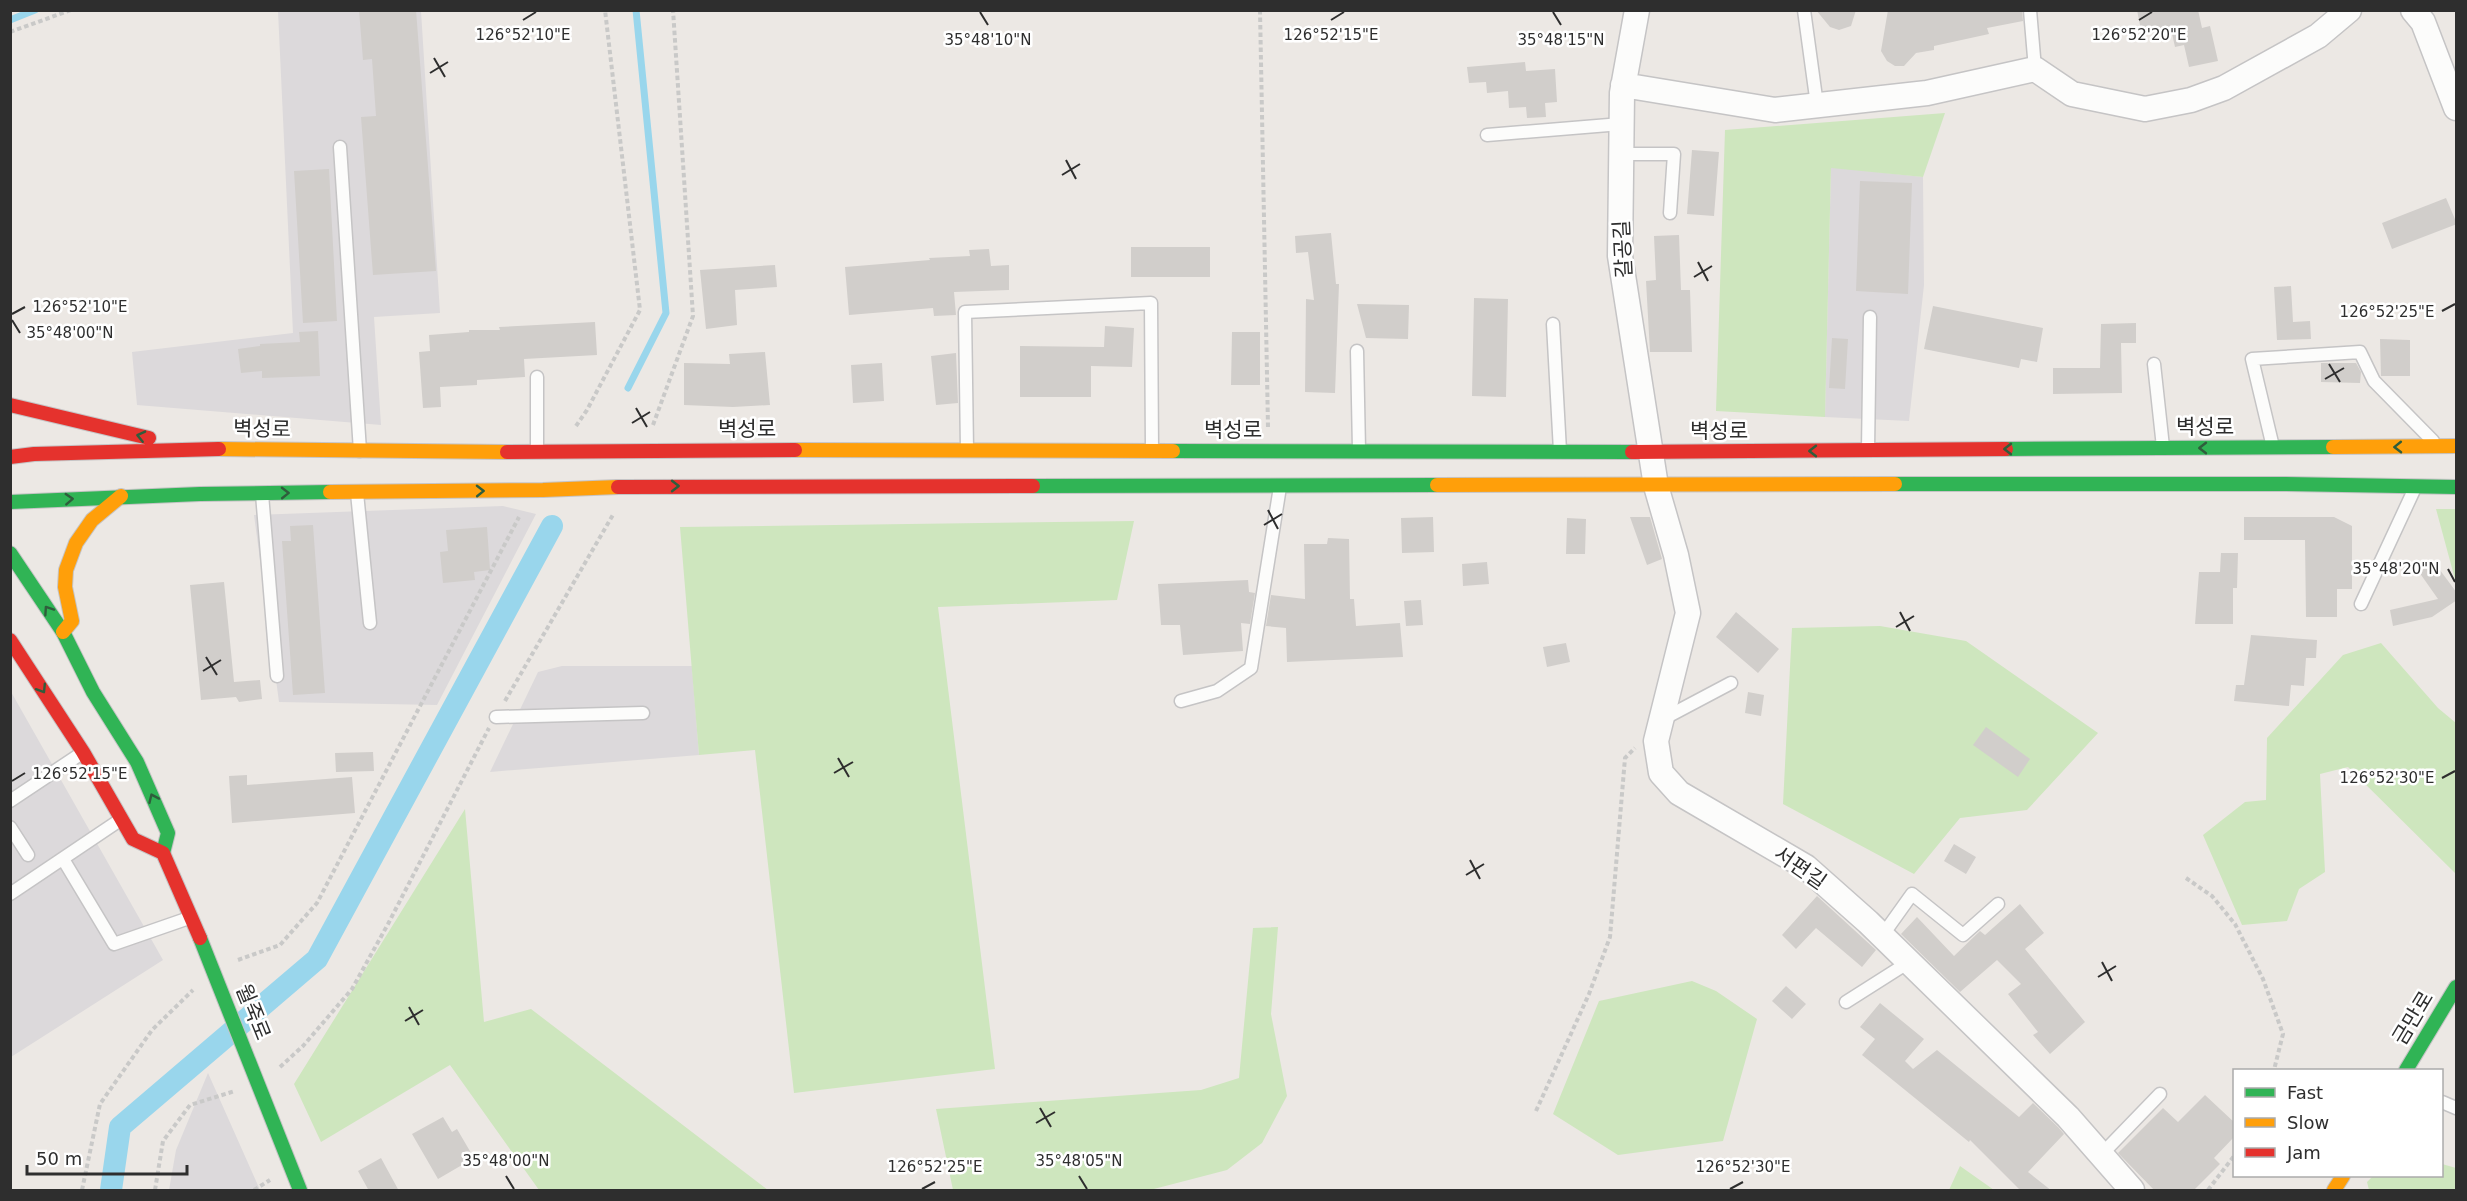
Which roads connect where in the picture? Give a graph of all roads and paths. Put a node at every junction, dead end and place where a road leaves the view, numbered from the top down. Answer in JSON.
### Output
{"nodes":[{"id":1,"x":71,"y":10,"type":"edge"},
{"id":2,"x":605,"y":10,"type":"edge"},
{"id":3,"x":673,"y":10,"type":"edge"},
{"id":4,"x":1260,"y":10,"type":"edge"},
{"id":5,"x":1637,"y":10,"type":"edge"},
{"id":6,"x":1804,"y":10,"type":"edge"},
{"id":7,"x":2030,"y":10,"type":"edge"},
{"id":8,"x":2349,"y":10,"type":"edge"},
{"id":9,"x":2413,"y":10,"type":"edge"},
{"id":10,"x":10,"y":32,"type":"edge"},
{"id":11,"x":2035,"y":69,"type":"junction"},
{"id":12,"x":1623,"y":86,"type":"junction"},
{"id":13,"x":1817,"y":105,"type":"junction"},
{"id":14,"x":2457,"y":108,"type":"edge"},
{"id":15,"x":1621,"y":124,"type":"junction"},
{"id":16,"x":1487,"y":135,"type":"dead end"},
{"id":17,"x":340,"y":147,"type":"dead end"},
{"id":18,"x":1621,"y":154,"type":"junction"},
{"id":19,"x":1670,"y":213,"type":"dead end"},
{"id":20,"x":1870,"y":317,"type":"dead end"},
{"id":21,"x":1553,"y":324,"type":"dead end"},
{"id":22,"x":1357,"y":351,"type":"dead end"},
{"id":23,"x":2154,"y":364,"type":"dead end"},
{"id":24,"x":537,"y":377,"type":"dead end"},
{"id":25,"x":10,"y":405,"type":"edge"},
{"id":26,"x":2438,"y":446,"type":"junction"},
{"id":27,"x":2457,"y":446,"type":"edge"},
{"id":28,"x":2274,"y":447,"type":"junction"},
{"id":29,"x":2163,"y":448,"type":"junction"},
{"id":30,"x":198,"y":449,"type":"junction"},
{"id":31,"x":643,"y":450,"type":"junction"},
{"id":32,"x":1868,"y":450,"type":"junction"},
{"id":33,"x":967,"y":451,"type":"junction"},
{"id":34,"x":1152,"y":451,"type":"junction"},
{"id":35,"x":360,"y":452,"type":"junction"},
{"id":36,"x":537,"y":452,"type":"junction"},
{"id":37,"x":557,"y":452,"type":"junction"},
{"id":38,"x":1269,"y":452,"type":"junction"},
{"id":39,"x":1359,"y":452,"type":"junction"},
{"id":40,"x":1560,"y":452,"type":"junction"},
{"id":41,"x":1651,"y":452,"type":"junction"},
{"id":42,"x":10,"y":457,"type":"edge"},
{"id":43,"x":630,"y":486,"type":"junction"},
{"id":44,"x":1281,"y":486,"type":"junction"},
{"id":45,"x":1656,"y":486,"type":"junction"},
{"id":46,"x":2415,"y":486,"type":"junction"},
{"id":47,"x":2457,"y":487,"type":"edge"},
{"id":48,"x":533,"y":490,"type":"junction"},
{"id":49,"x":356,"y":492,"type":"junction"},
{"id":50,"x":262,"y":493,"type":"junction"},
{"id":51,"x":121,"y":496,"type":"junction"},
{"id":52,"x":10,"y":502,"type":"edge"},
{"id":53,"x":10,"y":553,"type":"edge"},
{"id":54,"x":2361,"y":604,"type":"dead end"},
{"id":55,"x":370,"y":623,"type":"dead end"},
{"id":56,"x":63,"y":632,"type":"junction"},
{"id":57,"x":10,"y":640,"type":"edge"},
{"id":58,"x":278,"y":676,"type":"dead end"},
{"id":59,"x":1731,"y":683,"type":"dead end"},
{"id":60,"x":1181,"y":701,"type":"dead end"},
{"id":61,"x":644,"y":713,"type":"dead end"},
{"id":62,"x":496,"y":717,"type":"junction"},
{"id":63,"x":1659,"y":721,"type":"junction"},
{"id":64,"x":83,"y":752,"type":"junction"},
{"id":65,"x":10,"y":801,"type":"edge"},
{"id":66,"x":121,"y":820,"type":"junction"},
{"id":67,"x":10,"y":827,"type":"edge"},
{"id":68,"x":162,"y":852,"type":"junction"},
{"id":69,"x":28,"y":855,"type":"dead end"},
{"id":70,"x":63,"y":859,"type":"junction"},
{"id":71,"x":2186,"y":878,"type":"dead end"},
{"id":72,"x":10,"y":894,"type":"edge"},
{"id":73,"x":1998,"y":904,"type":"dead end"},
{"id":74,"x":192,"y":916,"type":"junction"},
{"id":75,"x":1882,"y":936,"type":"junction"},
{"id":76,"x":1909,"y":962,"type":"junction"},
{"id":77,"x":214,"y":969,"type":"junction"},
{"id":78,"x":2457,"y":987,"type":"edge"},
{"id":79,"x":1846,"y":1002,"type":"dead end"},
{"id":80,"x":2274,"y":1069,"type":"edge"},
{"id":81,"x":2407,"y":1069,"type":"edge"},
{"id":82,"x":259,"y":1085,"type":"junction"},
{"id":83,"x":2160,"y":1094,"type":"dead end"},
{"id":84,"x":2443,"y":1102,"type":"edge"},
{"id":85,"x":2457,"y":1108,"type":"edge"},
{"id":86,"x":1536,"y":1111,"type":"dead end"},
{"id":87,"x":2101,"y":1155,"type":"junction"},
{"id":88,"x":2233,"y":1159,"type":"edge"},
{"id":89,"x":2342,"y":1177,"type":"edge"},
{"id":90,"x":82,"y":1191,"type":"edge"},
{"id":91,"x":155,"y":1191,"type":"edge"},
{"id":92,"x":300,"y":1191,"type":"edge"},
{"id":93,"x":2132,"y":1191,"type":"edge"},
{"id":94,"x":2208,"y":1191,"type":"edge"},
{"id":95,"x":2334,"y":1191,"type":"edge"}],
"edges":[{"from":1,"to":10,"type":"path"},
{"from":2,"to":37,"type":"path"},
{"from":3,"to":31,"type":"path"},
{"from":4,"to":38,"type":"path"},
{"from":5,"to":12,"type":"street","name":"갈공길"},
{"from":6,"to":13,"type":"lane"},
{"from":7,"to":11,"type":"lane"},
{"from":8,"to":11,"type":"street"},
{"from":9,"to":14,"type":"street"},
{"from":11,"to":13,"type":"street"},
{"from":12,"to":13,"type":"street"},
{"from":12,"to":15,"type":"street","name":"갈공길"},
{"from":15,"to":16,"type":"lane"},
{"from":15,"to":18,"type":"street","name":"갈공길"},
{"from":17,"to":35,"type":"lane"},
{"from":18,"to":19,"type":"lane"},
{"from":18,"to":41,"type":"street","name":"갈공길"},
{"from":20,"to":32,"type":"lane"},
{"from":21,"to":40,"type":"lane"},
{"from":22,"to":39,"type":"lane"},
{"from":23,"to":29,"type":"lane"},
{"from":24,"to":36,"type":"lane"},
{"from":30,"to":25,"type":"main road","one_way":true},
{"from":26,"to":27,"type":"main road","name":"벽성로"},
{"from":26,"to":28,"type":"main road","name":"벽성로","one_way":true},
{"from":26,"to":28,"type":"lane"},
{"from":28,"to":29,"type":"main road","name":"벽성로","one_way":true},
{"from":29,"to":32,"type":"main road","name":"벽성로","one_way":true},
{"from":30,"to":35,"type":"main road","name":"벽성로"},
{"from":30,"to":42,"type":"main road","name":"벽성로"},
{"from":31,"to":33,"type":"main road","name":"벽성로"},
{"from":31,"to":37,"type":"main road","name":"벽성로"},
{"from":32,"to":41,"type":"main road","name":"벽성로","one_way":true},
{"from":33,"to":34,"type":"main road","name":"벽성로"},
{"from":33,"to":34,"type":"lane"},
{"from":34,"to":38,"type":"main road","name":"벽성로"},
{"from":35,"to":36,"type":"main road","name":"벽성로"},
{"from":36,"to":37,"type":"main road","name":"벽성로"},
{"from":38,"to":39,"type":"main road","name":"벽성로"},
{"from":39,"to":40,"type":"main road","name":"벽성로"},
{"from":40,"to":41,"type":"main road","name":"벽성로"},
{"from":41,"to":45,"type":"street","name":"갈공길"},
{"from":43,"to":44,"type":"main road","one_way":true},
{"from":43,"to":48,"type":"main road"},
{"from":43,"to":62,"type":"path"},
{"from":44,"to":45,"type":"main road"},
{"from":44,"to":60,"type":"lane"},
{"from":45,"to":46,"type":"main road"},
{"from":45,"to":63,"type":"street","name":"서편길"},
{"from":46,"to":47,"type":"main road"},
{"from":46,"to":54,"type":"lane"},
{"from":49,"to":48,"type":"main road","one_way":true},
{"from":48,"to":77,"type":"path"},
{"from":50,"to":49,"type":"main road","one_way":true},
{"from":49,"to":55,"type":"lane"},
{"from":50,"to":51,"type":"main road"},
{"from":50,"to":58,"type":"lane"},
{"from":52,"to":51,"type":"main road","one_way":true},
{"from":51,"to":56,"type":"main road"},
{"from":56,"to":53,"type":"main road","name":"월죽로","one_way":true},
{"from":68,"to":56,"type":"main road","name":"월죽로","one_way":true},
{"from":57,"to":64,"type":"main road","one_way":true},
{"from":59,"to":63,"type":"lane"},
{"from":61,"to":62,"type":"lane"},
{"from":62,"to":82,"type":"path"},
{"from":63,"to":75,"type":"street","name":"서편길"},
{"from":63,"to":86,"type":"path"},
{"from":64,"to":65,"type":"lane"},
{"from":64,"to":66,"type":"main road"},
{"from":66,"to":68,"type":"main road"},
{"from":66,"to":70,"type":"lane"},
{"from":67,"to":69,"type":"lane"},
{"from":68,"to":74,"type":"main road","name":"월죽로"},
{"from":70,"to":72,"type":"lane"},
{"from":70,"to":74,"type":"lane"},
{"from":71,"to":80,"type":"path"},
{"from":73,"to":75,"type":"lane"},
{"from":74,"to":77,"type":"main road","name":"월죽로"},
{"from":75,"to":76,"type":"street","name":"서편길"},
{"from":76,"to":79,"type":"lane"},
{"from":76,"to":87,"type":"street","name":"서편길"},
{"from":77,"to":82,"type":"main road","name":"월죽로"},
{"from":77,"to":90,"type":"path"},
{"from":78,"to":81,"type":"main road","name":"금만로"},
{"from":82,"to":91,"type":"path"},
{"from":82,"to":92,"type":"main road","name":"월죽로"},
{"from":83,"to":87,"type":"lane"},
{"from":84,"to":85,"type":"lane"},
{"from":87,"to":93,"type":"street","name":"서편길"},
{"from":88,"to":94,"type":"path"},
{"from":89,"to":95,"type":"main road"}]}
